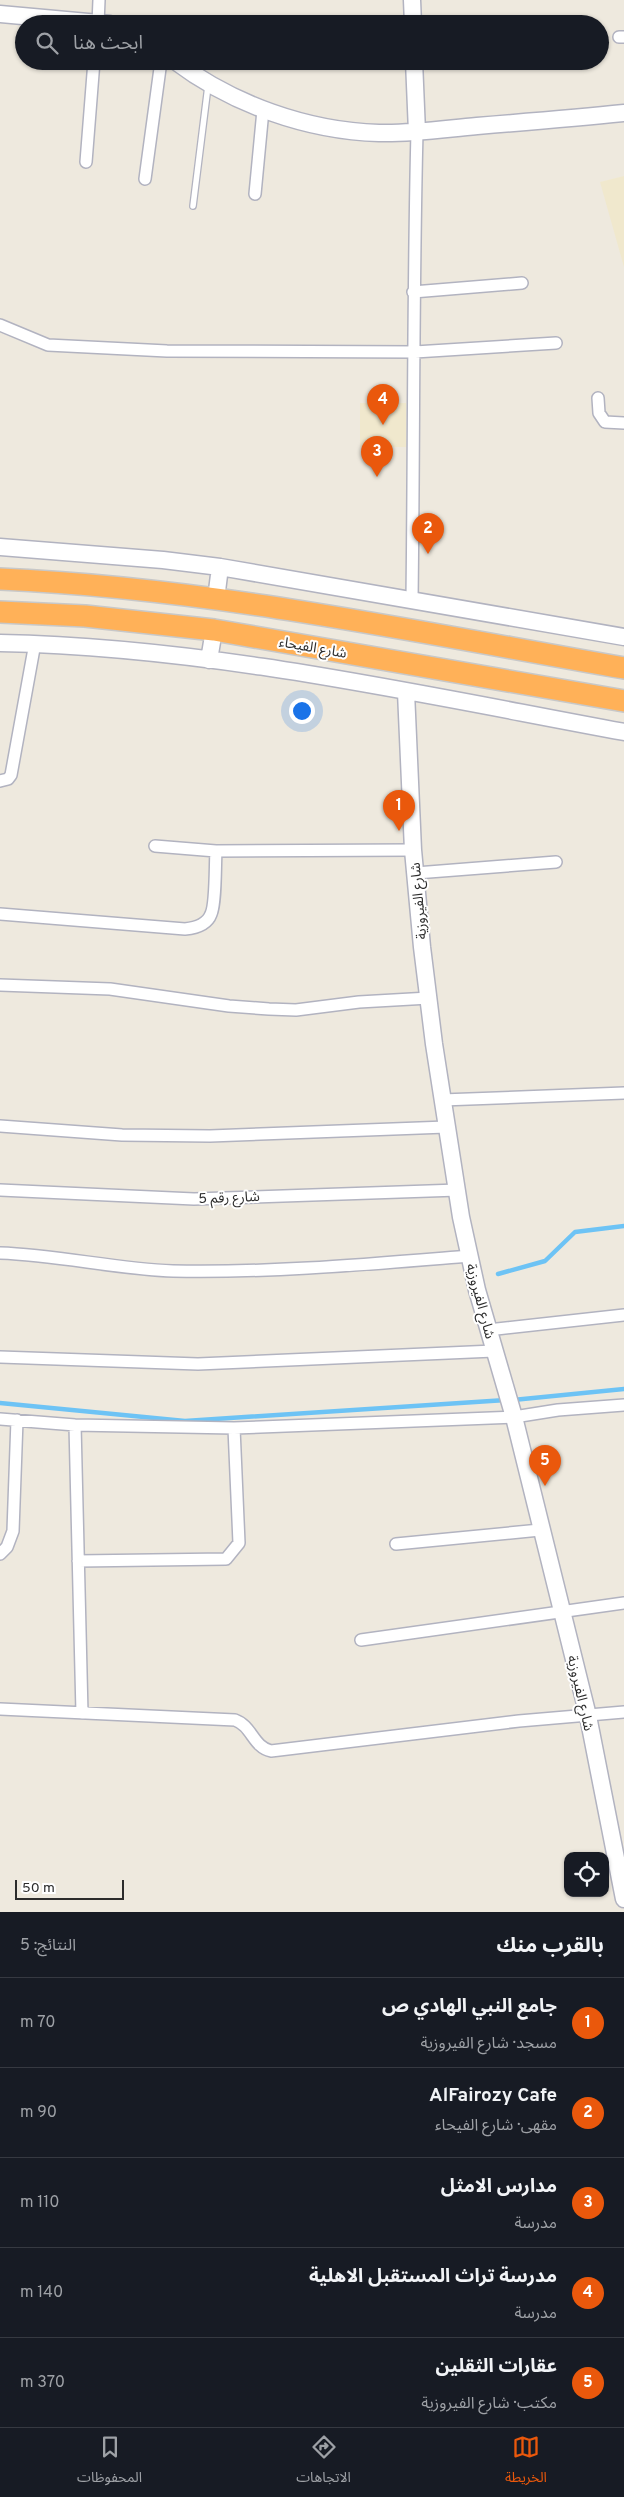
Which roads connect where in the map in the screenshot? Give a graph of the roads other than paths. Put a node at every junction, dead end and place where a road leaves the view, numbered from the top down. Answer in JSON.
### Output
{"nodes":[{"id":1,"x":99,"y":0,"type":"edge"},
{"id":2,"x":412,"y":0,"type":"edge"},
{"id":3,"x":0,"y":14,"type":"edge"},
{"id":4,"x":15,"y":15,"type":"edge"},
{"id":5,"x":101,"y":15,"type":"edge"},
{"id":6,"x":413,"y":15,"type":"edge"},
{"id":7,"x":93,"y":70,"type":"edge"},
{"id":8,"x":161,"y":70,"type":"edge"},
{"id":9,"x":188,"y":70,"type":"edge"},
{"id":10,"x":414,"y":70,"type":"edge"},
{"id":11,"x":209,"y":84,"type":"junction"},
{"id":12,"x":263,"y":110,"type":"junction"},
{"id":13,"x":624,"y":113,"type":"edge"},
{"id":14,"x":416,"y":132,"type":"junction"},
{"id":15,"x":86,"y":162,"type":"dead end"},
{"id":16,"x":145,"y":179,"type":"dead end"},
{"id":17,"x":255,"y":194,"type":"dead end"},
{"id":18,"x":193,"y":206,"type":"dead end"},
{"id":19,"x":522,"y":283,"type":"dead end"},
{"id":20,"x":413,"y":292,"type":"junction"},
{"id":21,"x":0,"y":325,"type":"edge"},
{"id":22,"x":556,"y":343,"type":"dead end"},
{"id":23,"x":415,"y":352,"type":"junction"},
{"id":24,"x":598,"y":398,"type":"dead end"},
{"id":25,"x":624,"y":423,"type":"edge"},
{"id":26,"x":0,"y":547,"type":"edge"},
{"id":27,"x":220,"y":567,"type":"junction"},
{"id":28,"x":0,"y":578,"type":"edge"},
{"id":29,"x":216,"y":599,"type":"junction"},
{"id":30,"x":412,"y":599,"type":"junction"},
{"id":31,"x":0,"y":612,"type":"edge"},
{"id":32,"x":214,"y":630,"type":"junction"},
{"id":33,"x":435,"y":635,"type":"junction"},
{"id":34,"x":624,"y":637,"type":"edge"},
{"id":35,"x":0,"y":642,"type":"edge"},
{"id":36,"x":35,"y":643,"type":"junction"},
{"id":37,"x":209,"y":660,"type":"junction"},
{"id":38,"x":430,"y":667,"type":"junction"},
{"id":39,"x":624,"y":668,"type":"edge"},
{"id":40,"x":406,"y":692,"type":"junction"},
{"id":41,"x":624,"y":701,"type":"edge"},
{"id":42,"x":624,"y":732,"type":"edge"},
{"id":43,"x":0,"y":781,"type":"edge"},
{"id":44,"x":155,"y":846,"type":"dead end"},
{"id":45,"x":413,"y":850,"type":"junction"},
{"id":46,"x":216,"y":851,"type":"junction"},
{"id":47,"x":556,"y":862,"type":"dead end"},
{"id":48,"x":416,"y":874,"type":"junction"},
{"id":49,"x":0,"y":914,"type":"edge"},
{"id":50,"x":0,"y":984,"type":"edge"},
{"id":51,"x":429,"y":998,"type":"junction"},
{"id":52,"x":624,"y":1093,"type":"edge"},
{"id":53,"x":442,"y":1100,"type":"junction"},
{"id":54,"x":0,"y":1126,"type":"edge"},
{"id":55,"x":446,"y":1127,"type":"junction"},
{"id":56,"x":0,"y":1190,"type":"edge"},
{"id":57,"x":458,"y":1190,"type":"junction"},
{"id":58,"x":0,"y":1253,"type":"edge"},
{"id":59,"x":469,"y":1256,"type":"junction"},
{"id":60,"x":624,"y":1315,"type":"edge"},
{"id":61,"x":488,"y":1330,"type":"junction"},
{"id":62,"x":494,"y":1351,"type":"junction"},
{"id":63,"x":0,"y":1357,"type":"edge"},
{"id":64,"x":624,"y":1405,"type":"edge"},
{"id":65,"x":510,"y":1406,"type":"junction"},
{"id":66,"x":0,"y":1419,"type":"edge"},
{"id":67,"x":17,"y":1420,"type":"junction"},
{"id":68,"x":75,"y":1425,"type":"junction"},
{"id":69,"x":234,"y":1428,"type":"junction"},
{"id":70,"x":540,"y":1530,"type":"junction"},
{"id":71,"x":396,"y":1544,"type":"dead end"},
{"id":72,"x":0,"y":1554,"type":"edge"},
{"id":73,"x":78,"y":1561,"type":"junction"},
{"id":74,"x":624,"y":1602,"type":"edge"},
{"id":75,"x":562,"y":1612,"type":"junction"},
{"id":76,"x":361,"y":1640,"type":"dead end"},
{"id":77,"x":0,"y":1709,"type":"edge"},
{"id":78,"x":624,"y":1712,"type":"edge"},
{"id":79,"x":82,"y":1713,"type":"junction"},
{"id":80,"x":588,"y":1716,"type":"junction"},
{"id":81,"x":622,"y":1878,"type":"edge"},
{"id":82,"x":624,"y":1898,"type":"edge"}],
"edges":[{"from":1,"to":5,"type":"street"},
{"from":2,"to":6,"type":"street"},
{"from":3,"to":4,"type":"street"},
{"from":7,"to":15,"type":"street"},
{"from":8,"to":16,"type":"street"},
{"from":9,"to":11,"type":"street"},
{"from":10,"to":14,"type":"street"},
{"from":11,"to":12,"type":"street"},
{"from":11,"to":18,"type":"lane"},
{"from":12,"to":14,"type":"street"},
{"from":12,"to":17,"type":"street"},
{"from":13,"to":14,"type":"street"},
{"from":14,"to":20,"type":"street"},
{"from":19,"to":20,"type":"street"},
{"from":20,"to":23,"type":"street"},
{"from":21,"to":23,"type":"street"},
{"from":22,"to":23,"type":"street"},
{"from":23,"to":30,"type":"street"},
{"from":24,"to":25,"type":"street"},
{"from":26,"to":27,"type":"street"},
{"from":27,"to":29,"type":"street"},
{"from":27,"to":30,"type":"street"},
{"from":28,"to":29,"type":"highway"},
{"from":29,"to":33,"type":"highway"},
{"from":30,"to":34,"type":"street"},
{"from":31,"to":32,"type":"highway","name":"شارع الفيحاء"},
{"from":32,"to":37,"type":"street"},
{"from":32,"to":38,"type":"highway","name":"شارع الفيحاء"},
{"from":33,"to":38,"type":"highway"},
{"from":33,"to":39,"type":"highway"},
{"from":35,"to":36,"type":"street"},
{"from":36,"to":37,"type":"street"},
{"from":36,"to":43,"type":"street"},
{"from":37,"to":40,"type":"street"},
{"from":38,"to":41,"type":"highway","name":"شارع الفيحاء"},
{"from":40,"to":42,"type":"street"},
{"from":40,"to":45,"type":"street","name":"شارع الفيروزية"},
{"from":44,"to":46,"type":"street"},
{"from":45,"to":46,"type":"street"},
{"from":45,"to":48,"type":"street","name":"شارع الفيروزية"},
{"from":46,"to":49,"type":"street"},
{"from":47,"to":48,"type":"street"},
{"from":48,"to":51,"type":"street","name":"شارع الفيروزية"},
{"from":50,"to":51,"type":"street"},
{"from":51,"to":53,"type":"street","name":"شارع الفيروزية"},
{"from":52,"to":53,"type":"street"},
{"from":53,"to":55,"type":"street","name":"شارع الفيروزية"},
{"from":54,"to":55,"type":"street"},
{"from":55,"to":57,"type":"street","name":"شارع الفيروزية"},
{"from":56,"to":57,"type":"street","name":"شارع رقم 5"},
{"from":57,"to":59,"type":"street","name":"شارع الفيروزية"},
{"from":58,"to":59,"type":"street"},
{"from":59,"to":61,"type":"street","name":"شارع الفيروزية"},
{"from":60,"to":61,"type":"street"},
{"from":61,"to":62,"type":"street","name":"شارع الفيروزية"},
{"from":62,"to":63,"type":"street"},
{"from":62,"to":65,"type":"street","name":"شارع الفيروزية"},
{"from":64,"to":65,"type":"street"},
{"from":65,"to":69,"type":"street"},
{"from":65,"to":70,"type":"street","name":"شارع الفيروزية"},
{"from":66,"to":67,"type":"street"},
{"from":67,"to":68,"type":"street"},
{"from":67,"to":72,"type":"street"},
{"from":68,"to":69,"type":"street"},
{"from":68,"to":73,"type":"street"},
{"from":69,"to":73,"type":"street"},
{"from":70,"to":71,"type":"street"},
{"from":70,"to":75,"type":"street","name":"شارع الفيروزية"},
{"from":73,"to":79,"type":"street"},
{"from":74,"to":75,"type":"street"},
{"from":75,"to":76,"type":"street"},
{"from":75,"to":80,"type":"street","name":"شارع الفيروزية"},
{"from":77,"to":79,"type":"street"},
{"from":78,"to":80,"type":"street"},
{"from":79,"to":80,"type":"street"},
{"from":80,"to":81,"type":"street","name":"شارع الفيروزية"},
{"from":81,"to":82,"type":"street","name":"شارع الفيروزية"}]}
